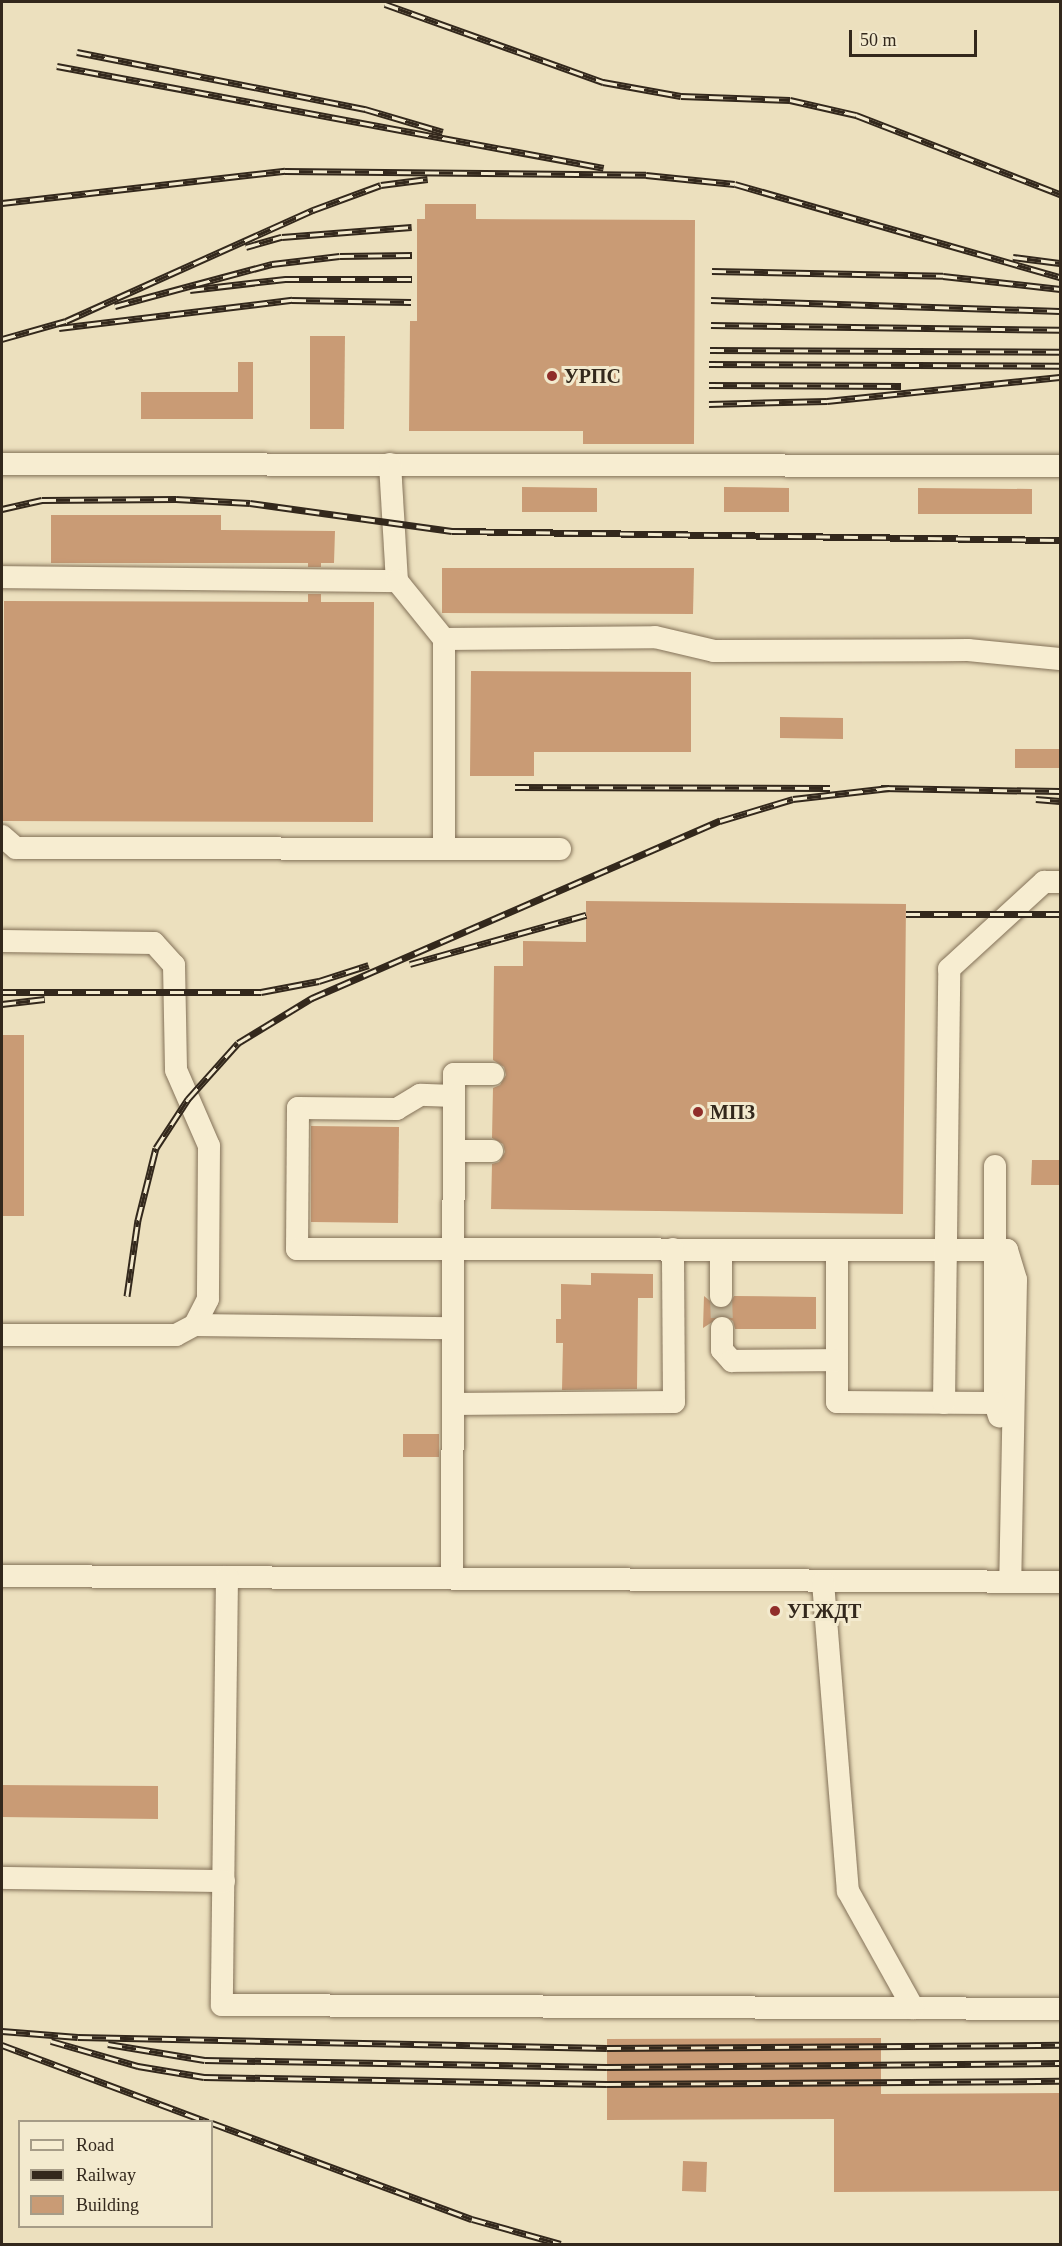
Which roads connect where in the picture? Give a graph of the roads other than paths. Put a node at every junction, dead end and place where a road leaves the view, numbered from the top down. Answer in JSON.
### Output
{"nodes":[{"id":1,"x":2,"y":464,"type":"edge"},
{"id":2,"x":390,"y":464,"type":"junction"},
{"id":3,"x":1060,"y":466,"type":"edge"},
{"id":4,"x":2,"y":577,"type":"edge"},
{"id":5,"x":397,"y":581,"type":"junction"},
{"id":6,"x":444,"y":639,"type":"junction"},
{"id":7,"x":1060,"y":659,"type":"edge"},
{"id":8,"x":2,"y":836,"type":"edge"},
{"id":9,"x":444,"y":849,"type":"junction"},
{"id":10,"x":560,"y":849,"type":"dead end"},
{"id":11,"x":1060,"y":882,"type":"edge"},
{"id":12,"x":2,"y":941,"type":"edge"},
{"id":13,"x":493,"y":1074,"type":"dead end"},
{"id":14,"x":454,"y":1096,"type":"junction"},
{"id":15,"x":454,"y":1151,"type":"junction"},
{"id":16,"x":492,"y":1151,"type":"dead end"},
{"id":17,"x":995,"y":1166,"type":"dead end"},
{"id":18,"x":453,"y":1249,"type":"junction"},
{"id":19,"x":673,"y":1249,"type":"junction"},
{"id":20,"x":721,"y":1250,"type":"junction"},
{"id":21,"x":837,"y":1250,"type":"junction"},
{"id":22,"x":946,"y":1250,"type":"junction"},
{"id":23,"x":995,"y":1250,"type":"junction"},
{"id":24,"x":721,"y":1296,"type":"tunnel mouth"},
{"id":25,"x":195,"y":1325,"type":"junction"},
{"id":26,"x":453,"y":1328,"type":"junction"},
{"id":27,"x":722,"y":1329,"type":"tunnel mouth"},
{"id":28,"x":2,"y":1335,"type":"edge"},
{"id":29,"x":837,"y":1360,"type":"junction"},
{"id":30,"x":944,"y":1403,"type":"junction"},
{"id":31,"x":995,"y":1403,"type":"junction"},
{"id":32,"x":453,"y":1404,"type":"junction"},
{"id":33,"x":1013,"y":1468,"type":"junction"},
{"id":34,"x":2,"y":1576,"type":"edge"},
{"id":35,"x":227,"y":1577,"type":"junction"},
{"id":36,"x":452,"y":1578,"type":"junction"},
{"id":37,"x":823,"y":1582,"type":"junction"},
{"id":38,"x":1010,"y":1582,"type":"junction"},
{"id":39,"x":1060,"y":1582,"type":"edge"},
{"id":40,"x":2,"y":1878,"type":"edge"},
{"id":41,"x":224,"y":1881,"type":"junction"},
{"id":42,"x":913,"y":2008,"type":"junction"},
{"id":43,"x":1060,"y":2009,"type":"edge"}],
"edges":[{"from":1,"to":2,"type":"street"},
{"from":2,"to":3,"type":"street"},
{"from":2,"to":5,"type":"street"},
{"from":4,"to":5,"type":"street"},
{"from":5,"to":6,"type":"street"},
{"from":6,"to":7,"type":"street"},
{"from":6,"to":9,"type":"street"},
{"from":8,"to":9,"type":"street"},
{"from":9,"to":10,"type":"street"},
{"from":11,"to":22,"type":"street"},
{"from":12,"to":25,"type":"street"},
{"from":13,"to":14,"type":"street"},
{"from":14,"to":15,"type":"street"},
{"from":14,"to":18,"type":"street"},
{"from":15,"to":16,"type":"street"},
{"from":15,"to":18,"type":"street"},
{"from":17,"to":23,"type":"street"},
{"from":18,"to":19,"type":"street"},
{"from":18,"to":26,"type":"street"},
{"from":19,"to":20,"type":"street"},
{"from":19,"to":32,"type":"street"},
{"from":20,"to":21,"type":"street"},
{"from":20,"to":24,"type":"street"},
{"from":21,"to":22,"type":"street"},
{"from":21,"to":29,"type":"street"},
{"from":22,"to":23,"type":"street"},
{"from":22,"to":30,"type":"street"},
{"from":23,"to":31,"type":"street"},
{"from":23,"to":33,"type":"street"},
{"from":25,"to":26,"type":"street"},
{"from":25,"to":28,"type":"street"},
{"from":26,"to":32,"type":"street"},
{"from":27,"to":29,"type":"street"},
{"from":29,"to":30,"type":"street"},
{"from":30,"to":31,"type":"street"},
{"from":31,"to":33,"type":"street"},
{"from":32,"to":36,"type":"street"},
{"from":33,"to":38,"type":"street"},
{"from":34,"to":35,"type":"street"},
{"from":35,"to":36,"type":"street"},
{"from":35,"to":41,"type":"street"},
{"from":36,"to":37,"type":"street"},
{"from":37,"to":38,"type":"street"},
{"from":37,"to":42,"type":"street"},
{"from":38,"to":39,"type":"street"},
{"from":40,"to":41,"type":"street"},
{"from":41,"to":42,"type":"street"},
{"from":42,"to":43,"type":"street"}]}
